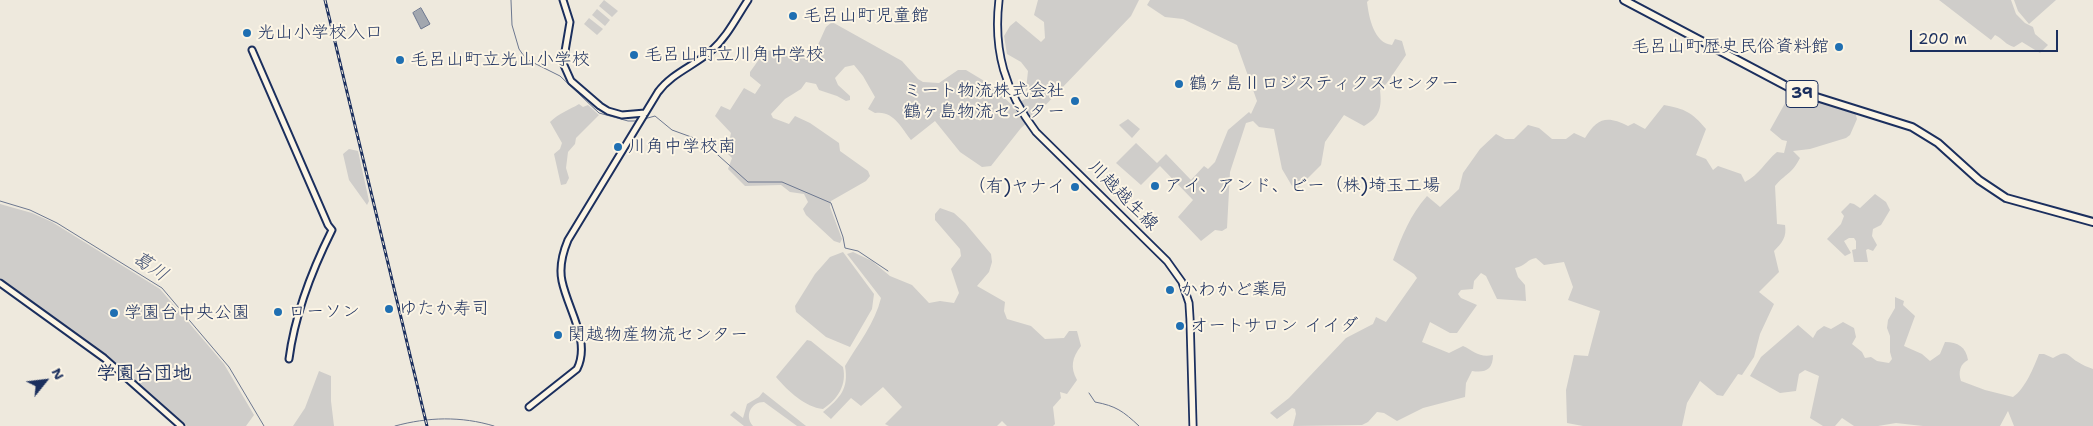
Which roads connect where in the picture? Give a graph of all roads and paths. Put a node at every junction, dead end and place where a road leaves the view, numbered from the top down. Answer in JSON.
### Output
{"nodes":[{"id":1,"x":563,"y":0,"type":"edge"},
{"id":2,"x":748,"y":0,"type":"edge"},
{"id":3,"x":999,"y":0,"type":"edge"},
{"id":4,"x":1624,"y":0,"type":"edge"},
{"id":5,"x":252,"y":50,"type":"dead end"},
{"id":6,"x":644,"y":114,"type":"junction"},
{"id":7,"x":2093,"y":222,"type":"edge"},
{"id":8,"x":0,"y":283,"type":"edge"},
{"id":9,"x":289,"y":358,"type":"dead end"},
{"id":10,"x":529,"y":407,"type":"dead end"},
{"id":11,"x":181,"y":426,"type":"edge"},
{"id":12,"x":1193,"y":426,"type":"edge"}],
"edges":[{"from":1,"to":6,"type":"street"},
{"from":2,"to":6,"type":"street"},
{"from":3,"to":12,"type":"main road","name":"川越越生線"},
{"from":4,"to":7,"type":"main road","number":"39"},
{"from":5,"to":9,"type":"street"},
{"from":6,"to":10,"type":"street"},
{"from":8,"to":11,"type":"street"}]}
